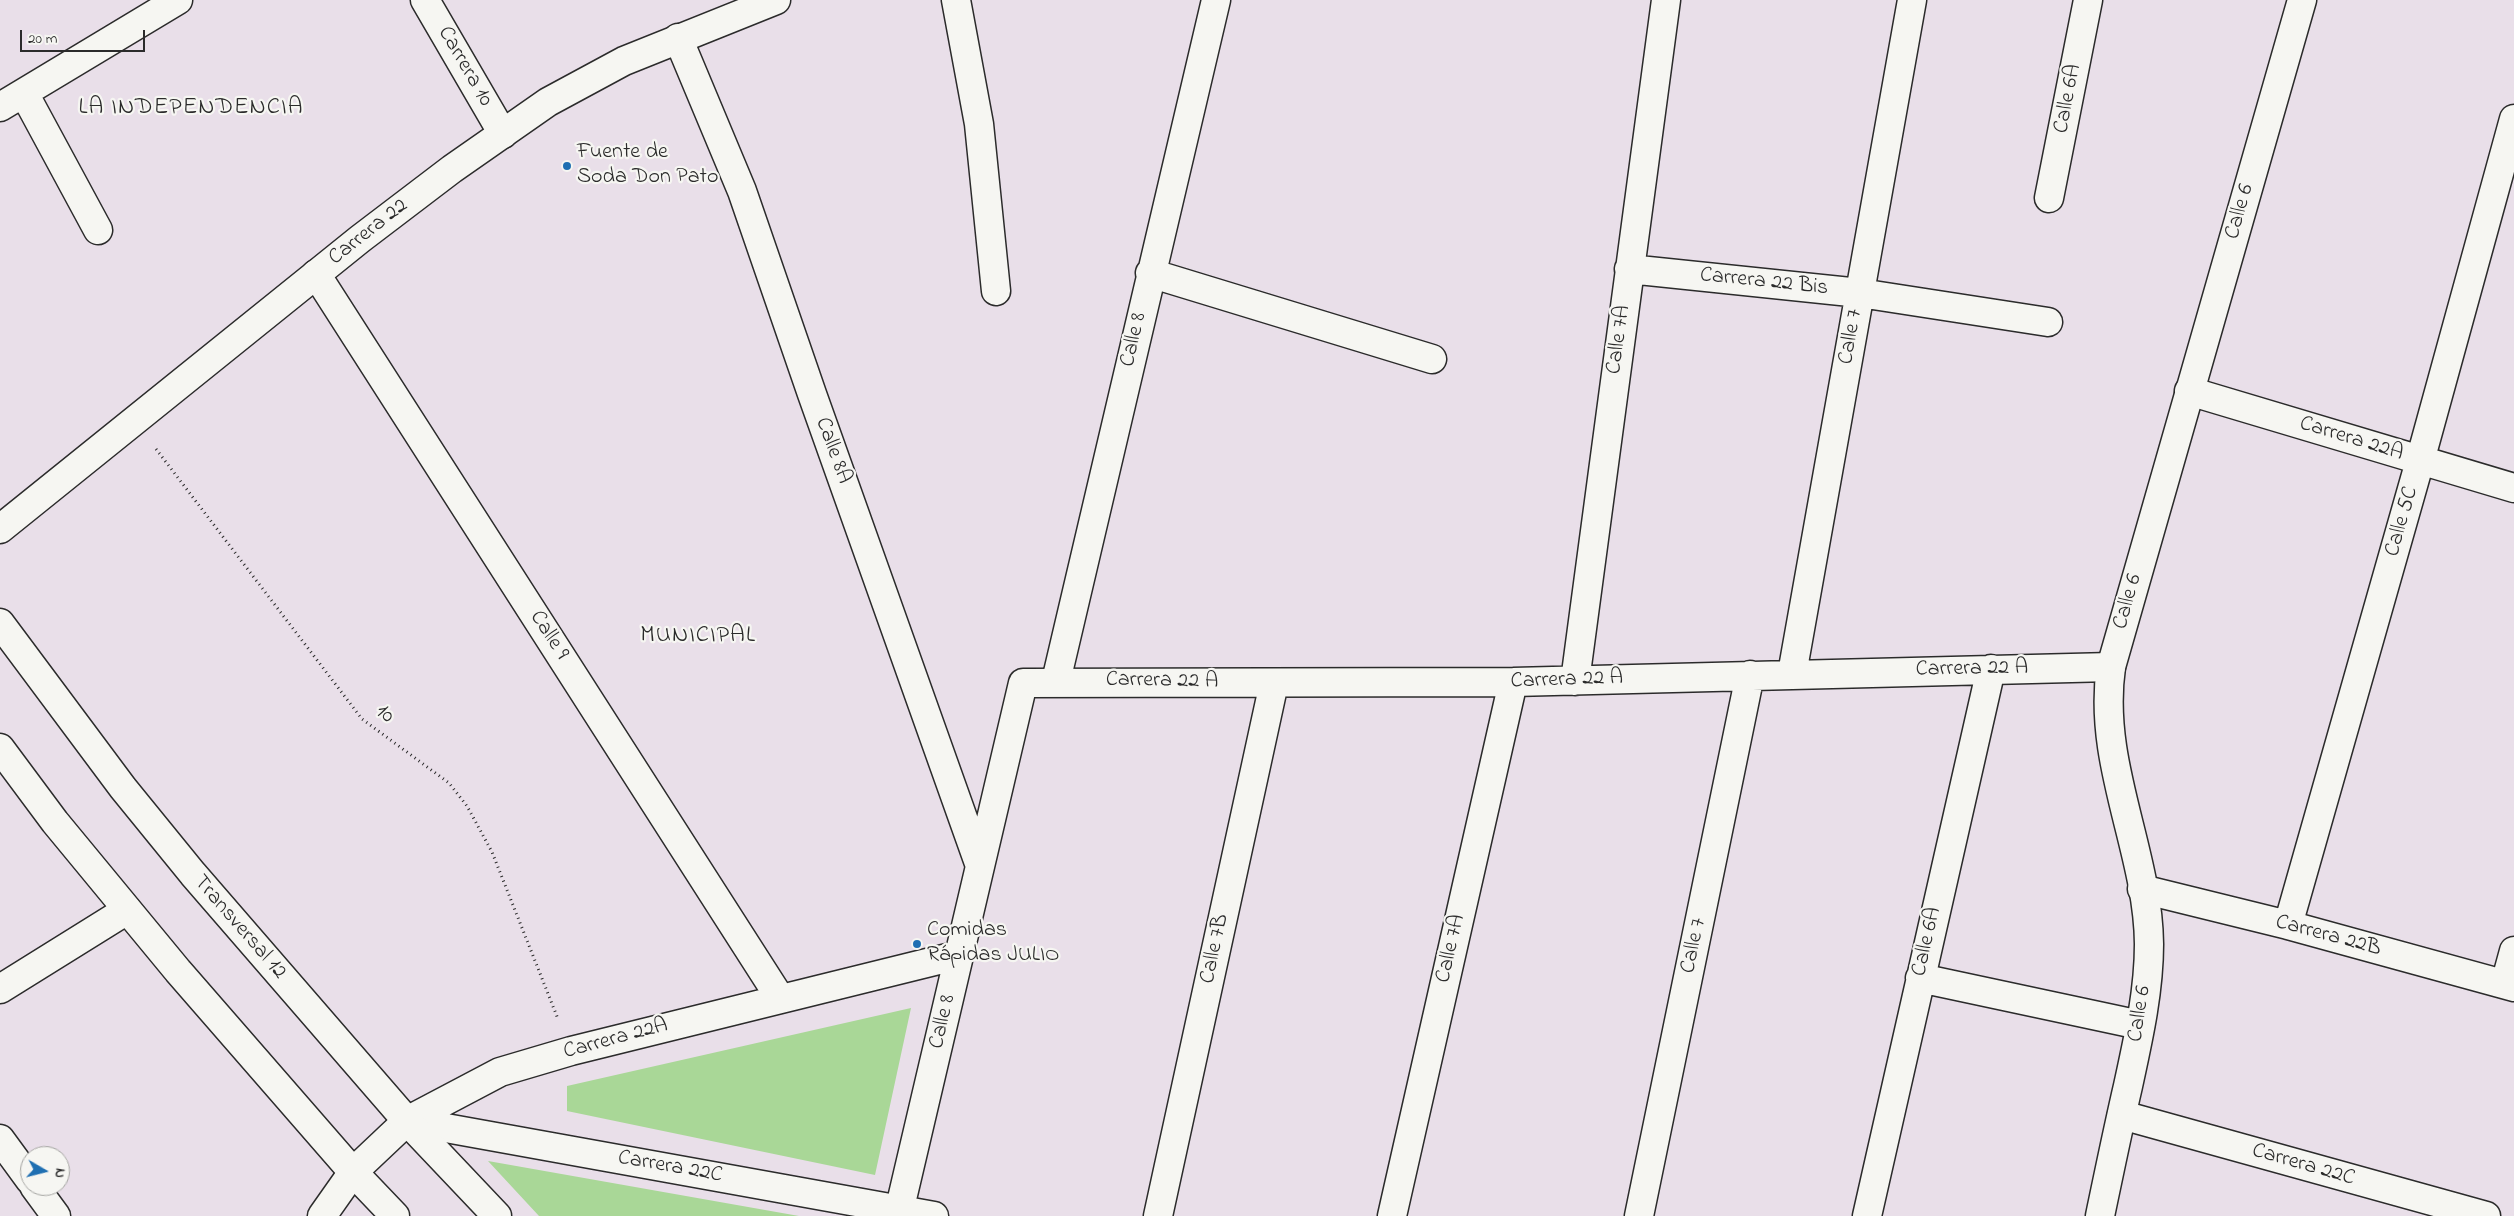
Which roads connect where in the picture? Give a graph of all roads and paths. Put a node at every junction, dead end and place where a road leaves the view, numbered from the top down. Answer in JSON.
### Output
{"nodes":[{"id":1,"x":178,"y":0,"type":"edge"},
{"id":2,"x":425,"y":0,"type":"edge"},
{"id":3,"x":776,"y":0,"type":"edge"},
{"id":4,"x":956,"y":0,"type":"edge"},
{"id":5,"x":1216,"y":0,"type":"edge"},
{"id":6,"x":1666,"y":0,"type":"edge"},
{"id":7,"x":1912,"y":0,"type":"edge"},
{"id":8,"x":2088,"y":0,"type":"edge"},
{"id":9,"x":2302,"y":0,"type":"edge"},
{"id":10,"x":678,"y":38,"type":"junction"},
{"id":11,"x":24,"y":93,"type":"junction"},
{"id":12,"x":0,"y":107,"type":"edge"},
{"id":13,"x":2514,"y":118,"type":"edge"},
{"id":14,"x":503,"y":134,"type":"junction"},
{"id":15,"x":2049,"y":198,"type":"dead end"},
{"id":16,"x":98,"y":230,"type":"dead end"},
{"id":17,"x":1629,"y":269,"type":"junction"},
{"id":18,"x":1150,"y":273,"type":"junction"},
{"id":19,"x":316,"y":274,"type":"junction"},
{"id":20,"x":996,"y":291,"type":"dead end"},
{"id":21,"x":1860,"y":293,"type":"junction"},
{"id":22,"x":2048,"y":322,"type":"dead end"},
{"id":23,"x":1432,"y":358,"type":"dead end"},
{"id":24,"x":2189,"y":391,"type":"junction"},
{"id":25,"x":135,"y":420,"type":"junction"},
{"id":26,"x":2420,"y":461,"type":"junction"},
{"id":27,"x":2514,"y":488,"type":"edge"},
{"id":28,"x":0,"y":530,"type":"edge"},
{"id":29,"x":0,"y":623,"type":"edge"},
{"id":30,"x":2111,"y":667,"type":"junction"},
{"id":31,"x":1991,"y":669,"type":"junction"},
{"id":32,"x":1792,"y":674,"type":"junction"},
{"id":33,"x":1750,"y":675,"type":"junction"},
{"id":34,"x":1056,"y":681,"type":"junction"},
{"id":35,"x":1575,"y":681,"type":"junction"},
{"id":36,"x":1513,"y":682,"type":"junction"},
{"id":37,"x":1023,"y":683,"type":"joint"},
{"id":38,"x":1274,"y":683,"type":"junction"},
{"id":39,"x":0,"y":748,"type":"edge"},
{"id":40,"x":980,"y":866,"type":"junction"},
{"id":41,"x":2142,"y":890,"type":"junction"},
{"id":42,"x":127,"y":910,"type":"junction"},
{"id":43,"x":2288,"y":925,"type":"junction"},
{"id":44,"x":2514,"y":951,"type":"edge"},
{"id":45,"x":960,"y":955,"type":"junction"},
{"id":46,"x":1920,"y":978,"type":"junction"},
{"id":47,"x":2509,"y":986,"type":"edge"},
{"id":48,"x":0,"y":990,"type":"edge"},
{"id":49,"x":780,"y":998,"type":"junction"},
{"id":50,"x":2140,"y":1025,"type":"junction"},
{"id":51,"x":571,"y":1051,"type":"junction"},
{"id":52,"x":2122,"y":1115,"type":"junction"},
{"id":53,"x":407,"y":1121,"type":"junction"},
{"id":54,"x":0,"y":1139,"type":"edge"},
{"id":55,"x":20,"y":1166,"type":"edge"},
{"id":56,"x":353,"y":1172,"type":"junction"},
{"id":57,"x":41,"y":1196,"type":"edge"},
{"id":58,"x":2402,"y":1205,"type":"edge"},
{"id":59,"x":899,"y":1213,"type":"edge"},
{"id":60,"x":56,"y":1216,"type":"edge"},
{"id":61,"x":322,"y":1216,"type":"edge"},
{"id":62,"x":340,"y":1216,"type":"edge"},
{"id":63,"x":395,"y":1216,"type":"edge"},
{"id":64,"x":498,"y":1216,"type":"edge"},
{"id":65,"x":934,"y":1216,"type":"edge"},
{"id":66,"x":1158,"y":1216,"type":"edge"},
{"id":67,"x":1392,"y":1216,"type":"edge"},
{"id":68,"x":1639,"y":1216,"type":"edge"},
{"id":69,"x":1867,"y":1216,"type":"edge"},
{"id":70,"x":2100,"y":1216,"type":"edge"},
{"id":71,"x":2486,"y":1216,"type":"edge"}],
"edges":[{"from":1,"to":11,"type":"street"},
{"from":2,"to":14,"type":"street","name":"Carrera 10"},
{"from":3,"to":10,"type":"street","name":"Carrera 22"},
{"from":4,"to":20,"type":"street"},
{"from":5,"to":18,"type":"street","name":"Calle 8"},
{"from":6,"to":17,"type":"street","name":"Calle 7A"},
{"from":7,"to":21,"type":"street","name":"Calle 7"},
{"from":8,"to":15,"type":"street","name":"Calle 6A"},
{"from":9,"to":24,"type":"street","name":"Calle 6"},
{"from":10,"to":14,"type":"street","name":"Carrera 22"},
{"from":10,"to":40,"type":"street","name":"Calle 8A"},
{"from":11,"to":12,"type":"street"},
{"from":11,"to":16,"type":"street"},
{"from":13,"to":26,"type":"street","name":"Calle 5C"},
{"from":14,"to":19,"type":"street","name":"Carrera 22"},
{"from":17,"to":21,"type":"street","name":"Carrera 22 Bis"},
{"from":17,"to":35,"type":"street","name":"Calle 7A"},
{"from":18,"to":23,"type":"street"},
{"from":18,"to":34,"type":"street","name":"Calle 8"},
{"from":19,"to":25,"type":"street","name":"Carrera 22"},
{"from":19,"to":49,"type":"street","name":"Calle 9"},
{"from":21,"to":22,"type":"street","name":"Carrera 22 Bis"},
{"from":21,"to":32,"type":"street","name":"Calle 7"},
{"from":24,"to":26,"type":"street","name":"Carrera 22A"},
{"from":24,"to":30,"type":"street","name":"Calle 6"},
{"from":25,"to":28,"type":"street","name":"Carrera 22"},
{"from":25,"to":51,"type":"path","name":"10"},
{"from":26,"to":27,"type":"street","name":"Carrera 22A"},
{"from":26,"to":43,"type":"street","name":"Calle 5C"},
{"from":29,"to":53,"type":"street","name":"Transversal 12"},
{"from":30,"to":31,"type":"street","name":"Carrera 22 A"},
{"from":30,"to":41,"type":"street","name":"Calle 6"},
{"from":31,"to":32,"type":"street","name":"Carrera 22 A"},
{"from":31,"to":46,"type":"street","name":"Calle 6A"},
{"from":32,"to":33,"type":"street","name":"Carrera 22 A"},
{"from":33,"to":35,"type":"street","name":"Carrera 22 A"},
{"from":33,"to":68,"type":"street","name":"Calle 7"},
{"from":34,"to":37,"type":"street","name":"Carrera 22 A"},
{"from":34,"to":38,"type":"street","name":"Carrera 22 A"},
{"from":35,"to":36,"type":"street","name":"Carrera 22 A"},
{"from":36,"to":38,"type":"street","name":"Carrera 22 A"},
{"from":36,"to":67,"type":"street","name":"Calle 7A"},
{"from":37,"to":40,"type":"street","name":"Calle 8"},
{"from":38,"to":66,"type":"street","name":"Calle 7B"},
{"from":39,"to":42,"type":"street"},
{"from":40,"to":45,"type":"street","name":"Calle 8"},
{"from":41,"to":43,"type":"street","name":"Carrera 22B"},
{"from":41,"to":50,"type":"street","name":"Calle 6"},
{"from":42,"to":48,"type":"street"},
{"from":42,"to":56,"type":"street"},
{"from":43,"to":47,"type":"street","name":"Carrera 22B"},
{"from":44,"to":47,"type":"street"},
{"from":45,"to":49,"type":"street","name":"Carrera 22A"},
{"from":45,"to":59,"type":"street","name":"Calle 8"},
{"from":46,"to":50,"type":"street"},
{"from":46,"to":69,"type":"street","name":"Calle 6A"},
{"from":49,"to":51,"type":"street","name":"Carrera 22A"},
{"from":50,"to":52,"type":"street","name":"Calle 6"},
{"from":51,"to":53,"type":"street","name":"Carrera 22A"},
{"from":52,"to":58,"type":"street","name":"Carrera 22C"},
{"from":52,"to":70,"type":"street","name":"Calle 6"},
{"from":53,"to":56,"type":"street","name":"Carrera 22A"},
{"from":53,"to":59,"type":"street","name":"Carrera 22C"},
{"from":53,"to":64,"type":"street","name":"Transversal 12"},
{"from":54,"to":55,"type":"street"},
{"from":56,"to":61,"type":"street","name":"Carrera 22A"},
{"from":56,"to":62,"type":"street"},
{"from":56,"to":63,"type":"street"},
{"from":57,"to":60,"type":"street"},
{"from":58,"to":71,"type":"street","name":"Carrera 22C"},
{"from":59,"to":65,"type":"street","name":"Carrera 22C"}]}
